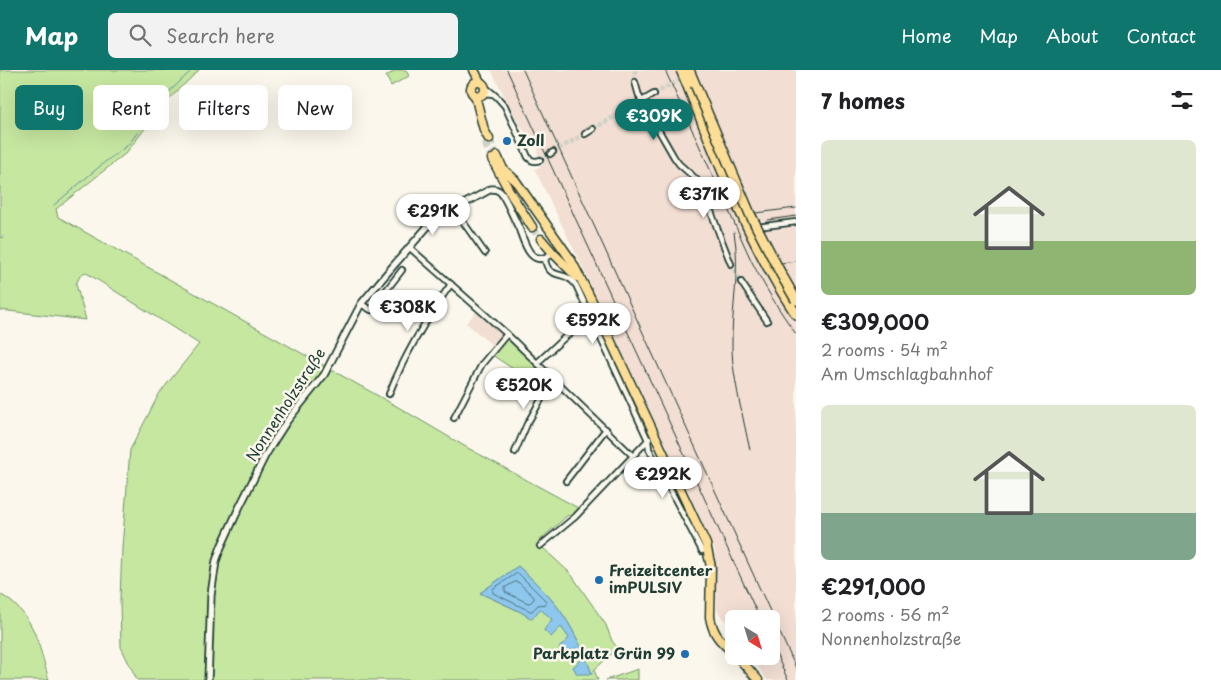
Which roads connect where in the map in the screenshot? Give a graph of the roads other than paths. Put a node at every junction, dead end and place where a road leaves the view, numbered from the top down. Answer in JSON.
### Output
{"nodes":[{"id":1,"x":472,"y":70,"type":"edge"},
{"id":2,"x":697,"y":70,"type":"edge"},
{"id":3,"x":685,"y":73,"type":"edge"},
{"id":4,"x":635,"y":82,"type":"tunnel mouth"},
{"id":5,"x":480,"y":89,"type":"junction"},
{"id":6,"x":654,"y":94,"type":"tunnel mouth"},
{"id":7,"x":642,"y":101,"type":"junction"},
{"id":8,"x":626,"y":110,"type":"tunnel mouth"},
{"id":9,"x":594,"y":129,"type":"tunnel mouth"},
{"id":10,"x":585,"y":134,"type":"tunnel mouth"},
{"id":11,"x":487,"y":140,"type":"tunnel mouth"},
{"id":12,"x":494,"y":158,"type":"tunnel mouth"},
{"id":13,"x":540,"y":160,"type":"dead end"},
{"id":14,"x":501,"y":171,"type":"junction"},
{"id":15,"x":454,"y":209,"type":"junction"},
{"id":16,"x":796,"y":222,"type":"edge"},
{"id":17,"x":532,"y":227,"type":"tunnel mouth"},
{"id":18,"x":753,"y":228,"type":"junction"},
{"id":19,"x":541,"y":239,"type":"tunnel mouth"},
{"id":20,"x":561,"y":246,"type":"junction"},
{"id":21,"x":410,"y":247,"type":"junction"},
{"id":22,"x":485,"y":253,"type":"dead end"},
{"id":23,"x":553,"y":253,"type":"junction"},
{"id":24,"x":545,"y":259,"type":"junction"},
{"id":25,"x":732,"y":264,"type":"tunnel mouth"},
{"id":26,"x":402,"y":270,"type":"dead end"},
{"id":27,"x":582,"y":282,"type":"junction"},
{"id":28,"x":741,"y":282,"type":"tunnel mouth"},
{"id":29,"x":451,"y":284,"type":"junction"},
{"id":30,"x":796,"y":300,"type":"edge"},
{"id":31,"x":362,"y":304,"type":"junction"},
{"id":32,"x":796,"y":308,"type":"edge"},
{"id":33,"x":796,"y":314,"type":"edge"},
{"id":34,"x":591,"y":319,"type":"junction"},
{"id":35,"x":767,"y":321,"type":"dead end"},
{"id":36,"x":507,"y":334,"type":"junction"},
{"id":37,"x":537,"y":363,"type":"junction"},
{"id":38,"x":556,"y":380,"type":"junction"},
{"id":39,"x":389,"y":394,"type":"dead end"},
{"id":40,"x":454,"y":418,"type":"dead end"},
{"id":41,"x":606,"y":429,"type":"junction"},
{"id":42,"x":651,"y":438,"type":"junction"},
{"id":43,"x":514,"y":452,"type":"dead end"},
{"id":44,"x":633,"y":456,"type":"junction"},
{"id":45,"x":566,"y":481,"type":"dead end"},
{"id":46,"x":540,"y":546,"type":"dead end"},
{"id":47,"x":702,"y":551,"type":"dead end"},
{"id":48,"x":725,"y":645,"type":"edge"},
{"id":49,"x":745,"y":665,"type":"edge"},
{"id":50,"x":208,"y":680,"type":"edge"},
{"id":51,"x":758,"y":680,"type":"edge"}],
"edges":[{"from":1,"to":5,"type":"main road"},
{"from":2,"to":3,"type":"street"},
{"from":3,"to":18,"type":"street"},
{"from":3,"to":30,"type":"highway","bridge":true},
{"from":3,"to":33,"type":"highway","bridge":true},
{"from":4,"to":7,"type":"street"},
{"from":5,"to":11,"type":"main road"},
{"from":5,"to":13,"type":"street"},
{"from":6,"to":7,"type":"street"},
{"from":7,"to":8,"type":"street"},
{"from":7,"to":25,"type":"street"},
{"from":9,"to":10,"type":"street"},
{"from":12,"to":14,"type":"main road"},
{"from":14,"to":17,"type":"main road"},
{"from":14,"to":20,"type":"main road"},
{"from":15,"to":21,"type":"street","name":"Nonnenholzstraße"},
{"from":15,"to":22,"type":"street"},
{"from":15,"to":24,"type":"street","name":"Nonnenholzstraße"},
{"from":16,"to":18,"type":"street"},
{"from":18,"to":32,"type":"street"},
{"from":19,"to":23,"type":"main road"},
{"from":20,"to":23,"type":"main road"},
{"from":20,"to":27,"type":"main road"},
{"from":21,"to":29,"type":"street"},
{"from":21,"to":31,"type":"street","name":"Nonnenholzstraße"},
{"from":23,"to":24,"type":"street"},
{"from":23,"to":27,"type":"main road"},
{"from":24,"to":34,"type":"street"},
{"from":26,"to":31,"type":"street"},
{"from":27,"to":42,"type":"main road"},
{"from":28,"to":35,"type":"street"},
{"from":29,"to":36,"type":"street"},
{"from":29,"to":39,"type":"street"},
{"from":31,"to":50,"type":"street","name":"Nonnenholzstraße"},
{"from":34,"to":37,"type":"street"},
{"from":34,"to":42,"type":"street"},
{"from":36,"to":37,"type":"street"},
{"from":36,"to":40,"type":"street"},
{"from":37,"to":38,"type":"street"},
{"from":38,"to":41,"type":"street"},
{"from":38,"to":43,"type":"street"},
{"from":41,"to":44,"type":"street"},
{"from":41,"to":45,"type":"street"},
{"from":42,"to":44,"type":"street"},
{"from":42,"to":47,"type":"street"},
{"from":42,"to":48,"type":"main road"},
{"from":44,"to":46,"type":"street"},
{"from":49,"to":51,"type":"main road"}]}
